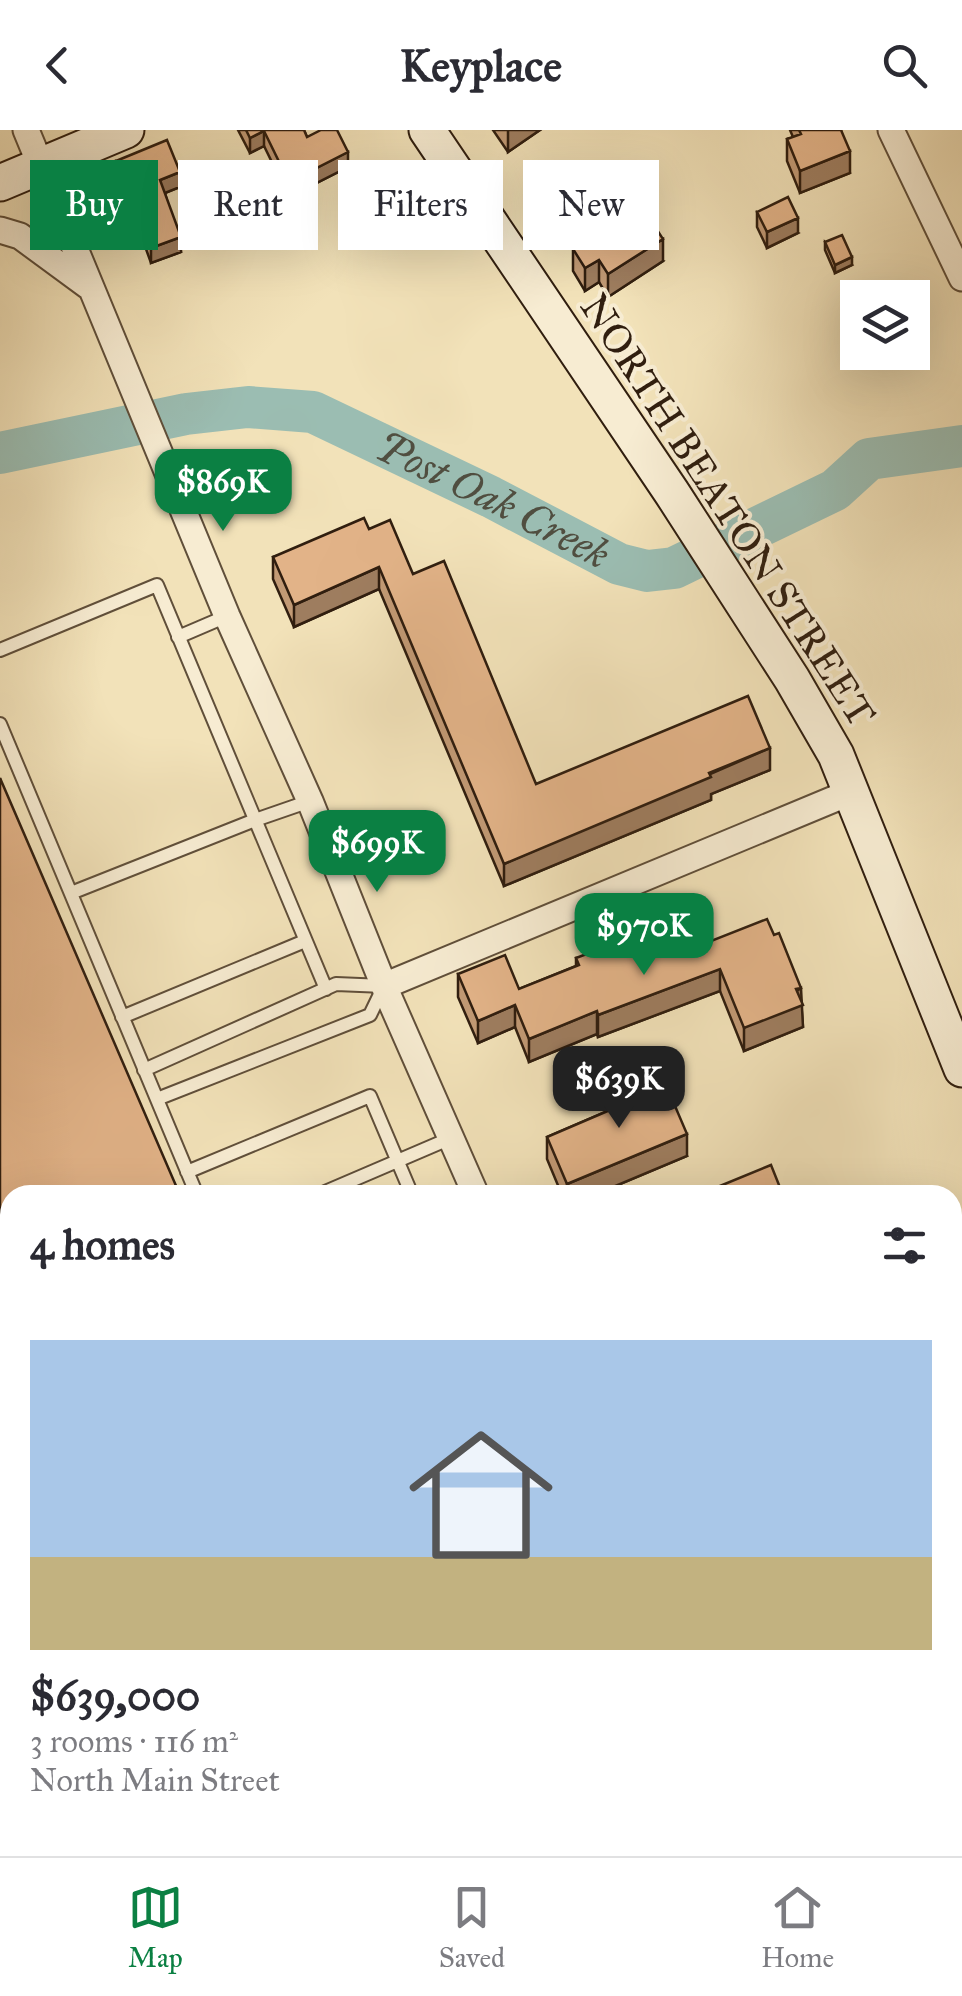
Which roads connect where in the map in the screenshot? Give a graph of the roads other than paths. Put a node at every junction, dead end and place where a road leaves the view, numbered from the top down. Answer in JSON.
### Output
{"nodes":[{"id":1,"x":26,"y":130,"type":"edge"},
{"id":2,"x":126,"y":130,"type":"edge"},
{"id":3,"x":428,"y":130,"type":"edge"},
{"id":4,"x":891,"y":130,"type":"edge"},
{"id":5,"x":39,"y":160,"type":"edge"},
{"id":6,"x":56,"y":160,"type":"edge"},
{"id":7,"x":30,"y":171,"type":"edge"},
{"id":8,"x":0,"y":183,"type":"edge"},
{"id":9,"x":0,"y":230,"type":"edge"},
{"id":10,"x":75,"y":250,"type":"edge"},
{"id":11,"x":962,"y":278,"type":"edge"},
{"id":12,"x":90,"y":288,"type":"junction"},
{"id":13,"x":227,"y":616,"type":"junction"},
{"id":14,"x":178,"y":637,"type":"junction"},
{"id":15,"x":0,"y":650,"type":"edge"},
{"id":16,"x":0,"y":724,"type":"edge"},
{"id":17,"x":851,"y":792,"type":"junction"},
{"id":18,"x":310,"y":801,"type":"junction"},
{"id":19,"x":255,"y":820,"type":"junction"},
{"id":20,"x":71,"y":893,"type":"junction"},
{"id":21,"x":306,"y":942,"type":"junction"},
{"id":22,"x":384,"y":986,"type":"junction"},
{"id":23,"x":326,"y":989,"type":"junction"},
{"id":24,"x":122,"y":1017,"type":"junction"},
{"id":25,"x":962,"y":1069,"type":"edge"},
{"id":26,"x":144,"y":1070,"type":"junction"},
{"id":27,"x":157,"y":1100,"type":"junction"},
{"id":28,"x":451,"y":1138,"type":"junction"},
{"id":29,"x":397,"y":1160,"type":"junction"},
{"id":30,"x":187,"y":1172,"type":"junction"},
{"id":31,"x":193,"y":1185,"type":"edge"},
{"id":32,"x":341,"y":1185,"type":"edge"},
{"id":33,"x":408,"y":1185,"type":"edge"},
{"id":34,"x":472,"y":1185,"type":"edge"}],
"edges":[{"from":1,"to":5,"type":"street"},
{"from":2,"to":6,"type":"main road"},
{"from":3,"to":17,"type":"main road","name":"NORTH BEATON STREET"},
{"from":4,"to":11,"type":"street"},
{"from":7,"to":8,"type":"main road"},
{"from":9,"to":12,"type":"street"},
{"from":10,"to":12,"type":"street"},
{"from":12,"to":13,"type":"street"},
{"from":13,"to":14,"type":"lane"},
{"from":13,"to":18,"type":"street"},
{"from":14,"to":15,"type":"lane"},
{"from":14,"to":19,"type":"lane"},
{"from":16,"to":20,"type":"lane"},
{"from":17,"to":22,"type":"street"},
{"from":17,"to":25,"type":"main road","name":"NORTH BEATON STREET"},
{"from":18,"to":19,"type":"lane"},
{"from":18,"to":22,"type":"street"},
{"from":19,"to":20,"type":"lane"},
{"from":19,"to":21,"type":"lane"},
{"from":20,"to":24,"type":"lane"},
{"from":21,"to":23,"type":"lane"},
{"from":21,"to":24,"type":"lane"},
{"from":22,"to":23,"type":"lane"},
{"from":22,"to":27,"type":"lane"},
{"from":22,"to":28,"type":"street"},
{"from":23,"to":26,"type":"lane"},
{"from":24,"to":26,"type":"lane"},
{"from":26,"to":27,"type":"lane"},
{"from":27,"to":30,"type":"lane"},
{"from":28,"to":29,"type":"lane"},
{"from":28,"to":34,"type":"street"},
{"from":29,"to":30,"type":"lane"},
{"from":29,"to":32,"type":"lane"},
{"from":29,"to":33,"type":"lane"},
{"from":30,"to":31,"type":"lane"}]}
